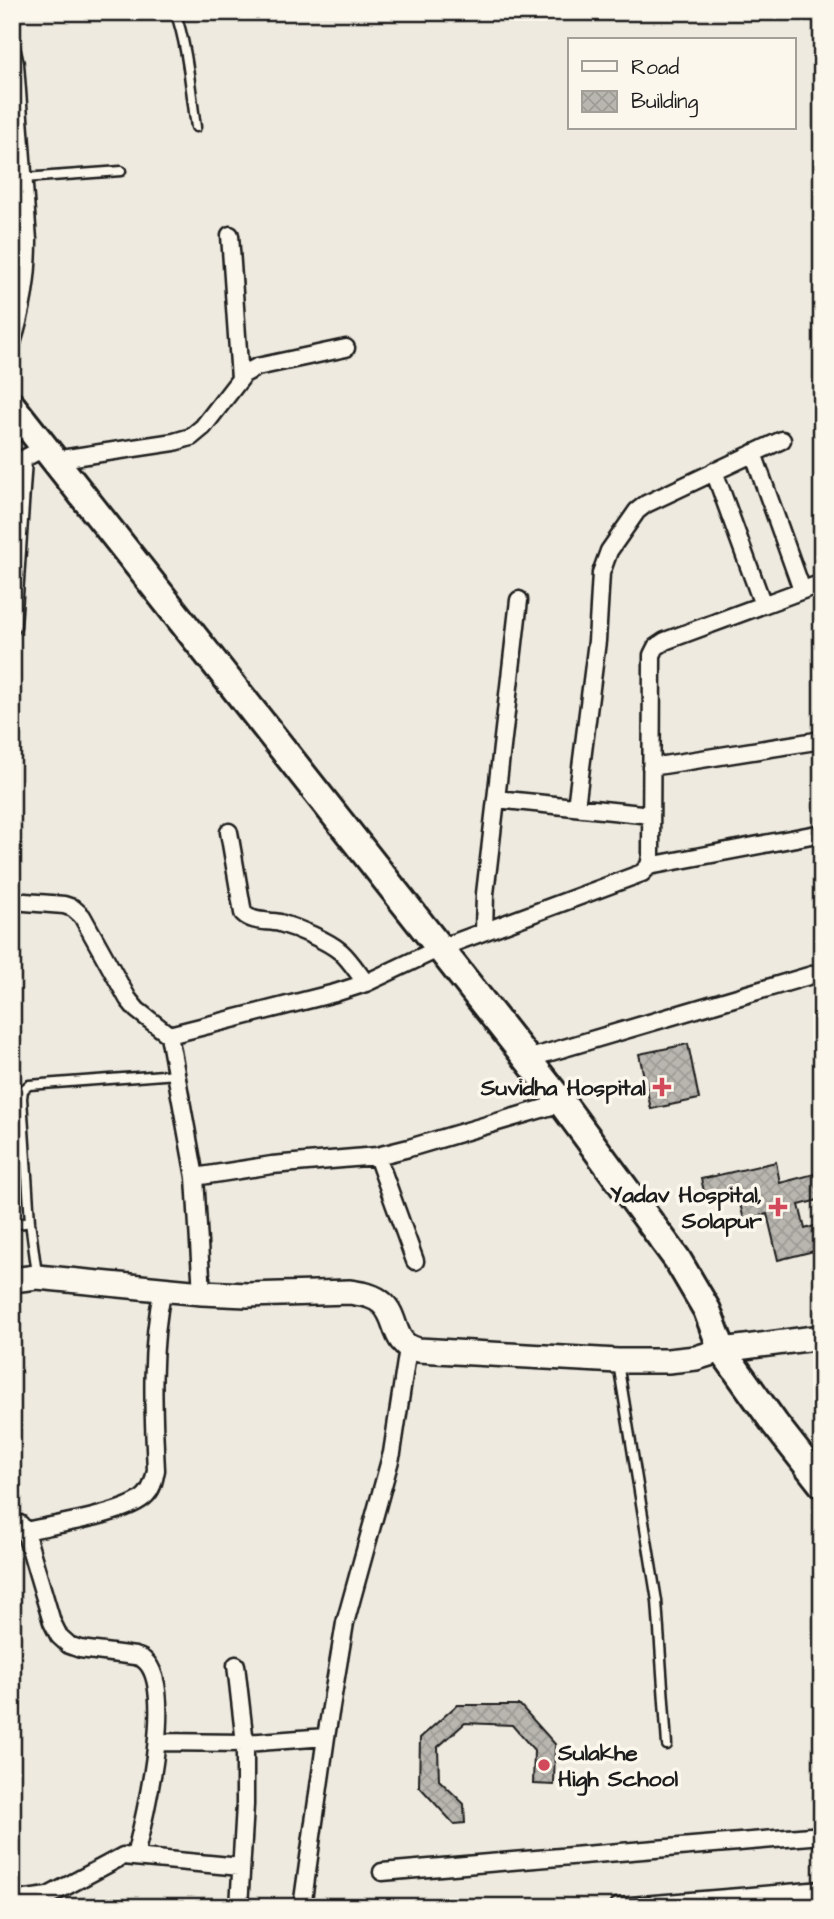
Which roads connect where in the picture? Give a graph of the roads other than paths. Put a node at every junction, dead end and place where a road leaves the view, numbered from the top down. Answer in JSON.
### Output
{"nodes":[{"id":1,"x":175,"y":12,"type":"edge"},
{"id":2,"x":12,"y":52,"type":"edge"},
{"id":3,"x":196,"y":127,"type":"dead end"},
{"id":4,"x":121,"y":171,"type":"dead end"},
{"id":5,"x":23,"y":178,"type":"junction"},
{"id":6,"x":230,"y":235,"type":"dead end"},
{"id":7,"x":12,"y":343,"type":"edge"},
{"id":8,"x":346,"y":348,"type":"dead end"},
{"id":9,"x":240,"y":379,"type":"junction"},
{"id":10,"x":12,"y":406,"type":"edge"},
{"id":11,"x":782,"y":440,"type":"dead end"},
{"id":12,"x":753,"y":453,"type":"junction"},
{"id":13,"x":33,"y":456,"type":"edge"},
{"id":14,"x":714,"y":471,"type":"junction"},
{"id":15,"x":822,"y":583,"type":"edge"},
{"id":16,"x":802,"y":590,"type":"junction"},
{"id":17,"x":519,"y":600,"type":"dead end"},
{"id":18,"x":763,"y":605,"type":"junction"},
{"id":19,"x":13,"y":617,"type":"edge"},
{"id":20,"x":12,"y":626,"type":"edge"},
{"id":21,"x":822,"y":740,"type":"edge"},
{"id":22,"x":651,"y":767,"type":"junction"},
{"id":23,"x":496,"y":799,"type":"junction"},
{"id":24,"x":576,"y":807,"type":"junction"},
{"id":25,"x":651,"y":815,"type":"junction"},
{"id":26,"x":229,"y":832,"type":"dead end"},
{"id":27,"x":822,"y":833,"type":"edge"},
{"id":28,"x":649,"y":866,"type":"junction"},
{"id":29,"x":12,"y":901,"type":"edge"},
{"id":30,"x":484,"y":930,"type":"junction"},
{"id":31,"x":440,"y":948,"type":"junction"},
{"id":32,"x":822,"y":972,"type":"edge"},
{"id":33,"x":366,"y":982,"type":"junction"},
{"id":34,"x":169,"y":1035,"type":"junction"},
{"id":35,"x":527,"y":1059,"type":"junction"},
{"id":36,"x":177,"y":1074,"type":"junction"},
{"id":37,"x":562,"y":1103,"type":"junction"},
{"id":38,"x":377,"y":1156,"type":"junction"},
{"id":39,"x":195,"y":1177,"type":"junction"},
{"id":40,"x":30,"y":1222,"type":"junction"},
{"id":41,"x":12,"y":1225,"type":"edge"},
{"id":42,"x":415,"y":1261,"type":"dead end"},
{"id":43,"x":37,"y":1278,"type":"junction"},
{"id":44,"x":12,"y":1280,"type":"edge"},
{"id":45,"x":163,"y":1288,"type":"junction"},
{"id":46,"x":202,"y":1293,"type":"junction"},
{"id":47,"x":822,"y":1337,"type":"edge"},
{"id":48,"x":408,"y":1348,"type":"junction"},
{"id":49,"x":722,"y":1350,"type":"junction"},
{"id":50,"x":618,"y":1361,"type":"junction"},
{"id":51,"x":822,"y":1484,"type":"edge"},
{"id":52,"x":19,"y":1526,"type":"edge"},
{"id":53,"x":236,"y":1665,"type":"dead end"},
{"id":54,"x":326,"y":1737,"type":"junction"},
{"id":55,"x":157,"y":1742,"type":"junction"},
{"id":56,"x":245,"y":1743,"type":"junction"},
{"id":57,"x":667,"y":1745,"type":"dead end"},
{"id":58,"x":822,"y":1835,"type":"edge"},
{"id":59,"x":135,"y":1856,"type":"junction"},
{"id":60,"x":241,"y":1867,"type":"junction"},
{"id":61,"x":382,"y":1872,"type":"dead end"},
{"id":62,"x":822,"y":1890,"type":"edge"},
{"id":63,"x":736,"y":1901,"type":"edge"},
{"id":64,"x":12,"y":1902,"type":"edge"},
{"id":65,"x":37,"y":1903,"type":"edge"},
{"id":66,"x":239,"y":1907,"type":"edge"},
{"id":67,"x":302,"y":1907,"type":"edge"},
{"id":68,"x":618,"y":1907,"type":"edge"}],
"edges":[{"from":1,"to":3,"type":"lane"},
{"from":2,"to":5,"type":"street"},
{"from":4,"to":5,"type":"lane"},
{"from":5,"to":7,"type":"street"},
{"from":6,"to":9,"type":"street"},
{"from":8,"to":9,"type":"street"},
{"from":9,"to":13,"type":"street"},
{"from":10,"to":13,"type":"main road"},
{"from":11,"to":12,"type":"street"},
{"from":12,"to":14,"type":"street"},
{"from":12,"to":16,"type":"street"},
{"from":13,"to":19,"type":"street"},
{"from":13,"to":31,"type":"main road"},
{"from":14,"to":18,"type":"street"},
{"from":14,"to":24,"type":"street"},
{"from":15,"to":16,"type":"street"},
{"from":16,"to":18,"type":"street"},
{"from":17,"to":23,"type":"street"},
{"from":18,"to":22,"type":"street"},
{"from":19,"to":20,"type":"street"},
{"from":21,"to":22,"type":"street"},
{"from":22,"to":25,"type":"street"},
{"from":23,"to":24,"type":"street"},
{"from":23,"to":30,"type":"street"},
{"from":24,"to":25,"type":"street"},
{"from":25,"to":28,"type":"street"},
{"from":26,"to":33,"type":"street"},
{"from":27,"to":28,"type":"street"},
{"from":28,"to":30,"type":"street"},
{"from":29,"to":34,"type":"street"},
{"from":30,"to":31,"type":"street"},
{"from":31,"to":33,"type":"street"},
{"from":31,"to":35,"type":"main road"},
{"from":32,"to":35,"type":"street"},
{"from":33,"to":34,"type":"street"},
{"from":34,"to":36,"type":"street"},
{"from":35,"to":37,"type":"main road"},
{"from":36,"to":39,"type":"street"},
{"from":36,"to":40,"type":"lane"},
{"from":37,"to":38,"type":"street"},
{"from":37,"to":49,"type":"main road"},
{"from":38,"to":39,"type":"street"},
{"from":38,"to":42,"type":"street"},
{"from":39,"to":46,"type":"street"},
{"from":40,"to":41,"type":"lane"},
{"from":40,"to":43,"type":"lane"},
{"from":43,"to":44,"type":"main road"},
{"from":43,"to":45,"type":"main road"},
{"from":45,"to":46,"type":"main road"},
{"from":45,"to":52,"type":"street"},
{"from":46,"to":48,"type":"main road"},
{"from":47,"to":49,"type":"main road"},
{"from":48,"to":50,"type":"main road"},
{"from":48,"to":54,"type":"street"},
{"from":49,"to":50,"type":"main road"},
{"from":49,"to":51,"type":"main road"},
{"from":50,"to":57,"type":"lane"},
{"from":52,"to":55,"type":"street"},
{"from":53,"to":56,"type":"street"},
{"from":54,"to":56,"type":"street"},
{"from":54,"to":67,"type":"street"},
{"from":55,"to":56,"type":"street"},
{"from":55,"to":59,"type":"street"},
{"from":56,"to":60,"type":"street"},
{"from":58,"to":61,"type":"street"},
{"from":59,"to":60,"type":"street"},
{"from":59,"to":65,"type":"street"},
{"from":60,"to":66,"type":"street"},
{"from":62,"to":63,"type":"street"},
{"from":63,"to":68,"type":"street"},
{"from":64,"to":65,"type":"street"}]}
